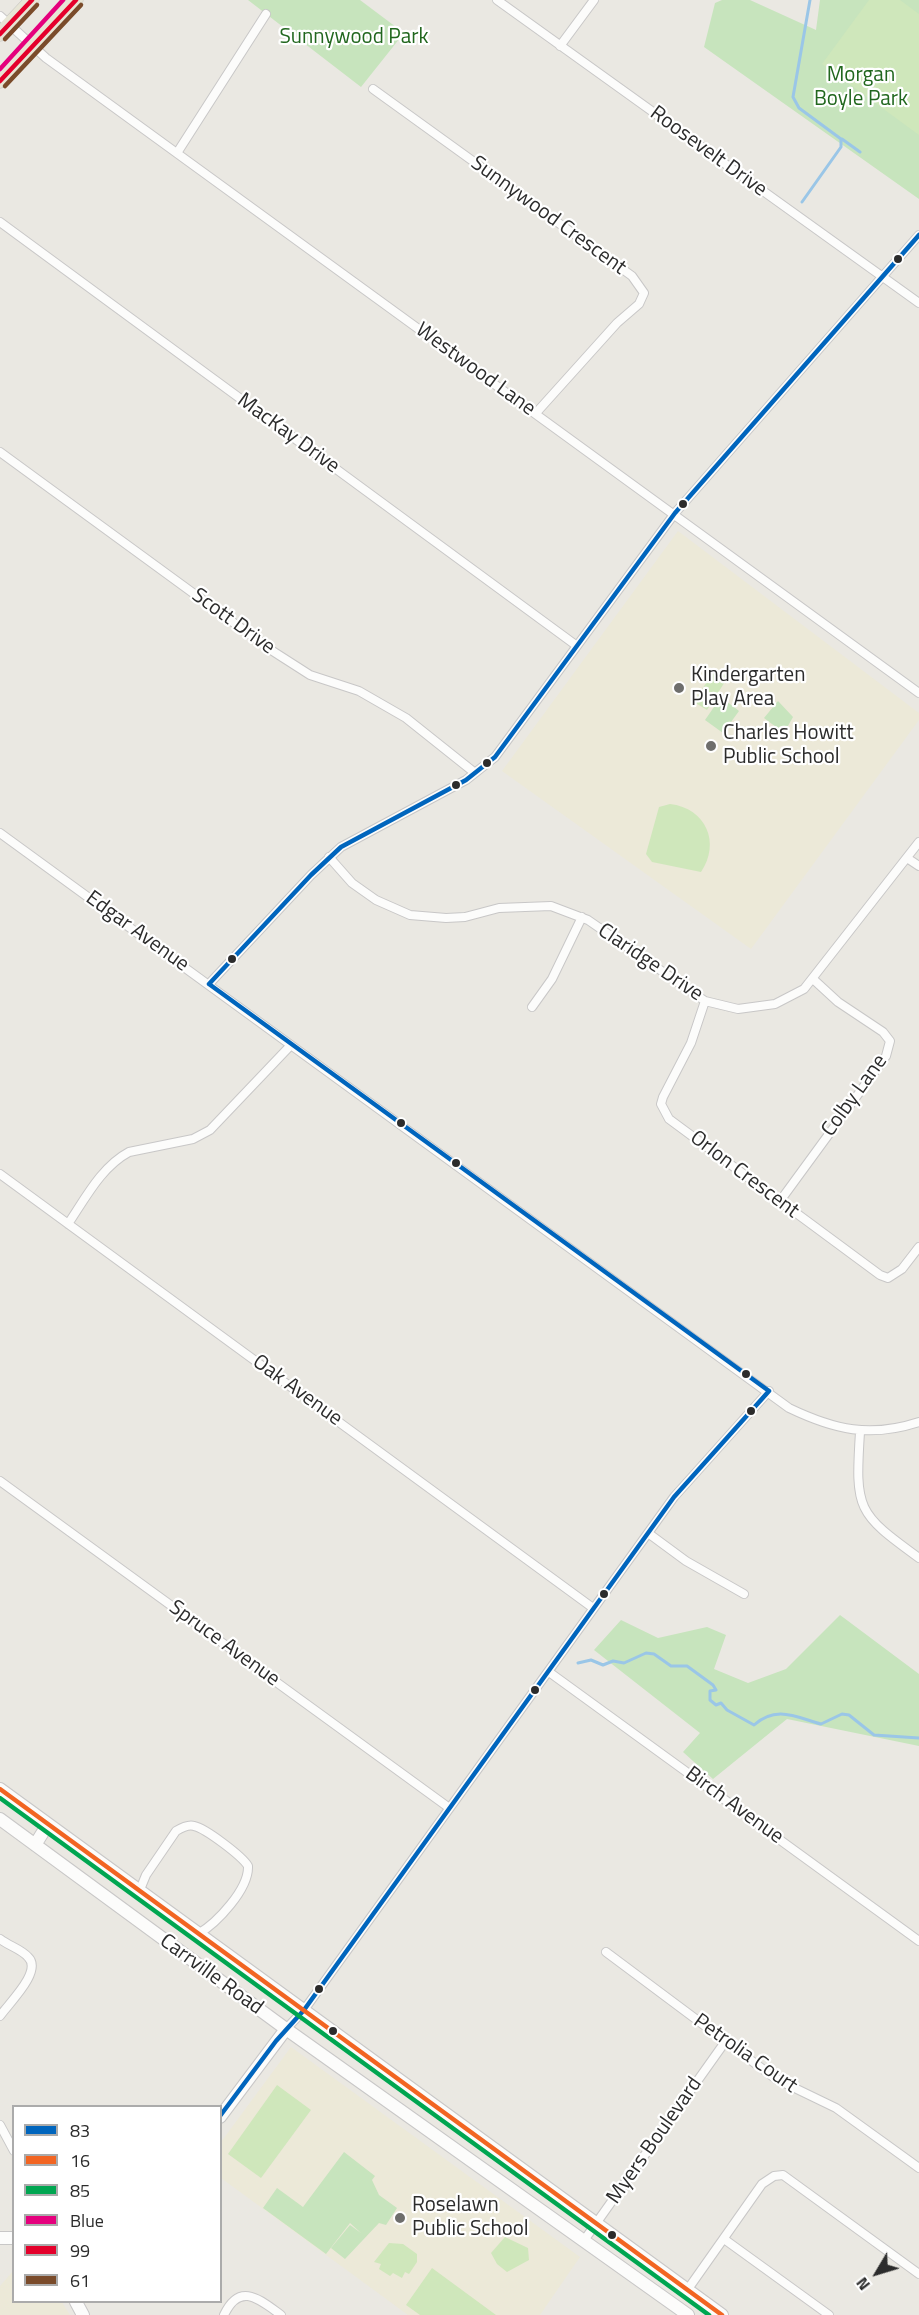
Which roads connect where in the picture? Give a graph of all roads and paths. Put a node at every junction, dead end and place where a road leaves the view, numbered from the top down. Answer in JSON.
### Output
{"nodes":[{"id":1,"x":32,"y":0,"type":"edge"},
{"id":2,"x":76,"y":0,"type":"edge"},
{"id":3,"x":497,"y":0,"type":"edge"},
{"id":4,"x":594,"y":0,"type":"edge"},
{"id":5,"x":266,"y":14,"type":"dead end"},
{"id":6,"x":3,"y":25,"type":"edge"},
{"id":7,"x":32,"y":46,"type":"junction"},
{"id":8,"x":560,"y":46,"type":"junction"},
{"id":9,"x":0,"y":81,"type":"edge"},
{"id":10,"x":373,"y":89,"type":"dead end"},
{"id":11,"x":177,"y":153,"type":"junction"},
{"id":12,"x":0,"y":222,"type":"edge"},
{"id":13,"x":919,"y":235,"type":"edge"},
{"id":14,"x":881,"y":275,"type":"junction"},
{"id":15,"x":919,"y":303,"type":"edge"},
{"id":16,"x":536,"y":413,"type":"junction"},
{"id":17,"x":0,"y":452,"type":"edge"},
{"id":18,"x":675,"y":513,"type":"junction"},
{"id":19,"x":577,"y":646,"type":"junction"},
{"id":20,"x":919,"y":693,"type":"edge"},
{"id":21,"x":475,"y":772,"type":"junction"},
{"id":22,"x":0,"y":833,"type":"edge"},
{"id":23,"x":919,"y":842,"type":"edge"},
{"id":24,"x":329,"y":857,"type":"junction"},
{"id":25,"x":908,"y":858,"type":"junction"},
{"id":26,"x":919,"y":866,"type":"edge"},
{"id":27,"x":582,"y":917,"type":"junction"},
{"id":28,"x":813,"y":979,"type":"junction"},
{"id":29,"x":209,"y":984,"type":"junction"},
{"id":30,"x":705,"y":1001,"type":"junction"},
{"id":31,"x":532,"y":1007,"type":"dead end"},
{"id":32,"x":291,"y":1045,"type":"junction"},
{"id":33,"x":0,"y":1174,"type":"edge"},
{"id":34,"x":780,"y":1202,"type":"junction"},
{"id":35,"x":68,"y":1224,"type":"junction"},
{"id":36,"x":919,"y":1247,"type":"edge"},
{"id":37,"x":769,"y":1391,"type":"junction"},
{"id":38,"x":919,"y":1422,"type":"edge"},
{"id":39,"x":860,"y":1432,"type":"junction"},
{"id":40,"x":0,"y":1481,"type":"edge"},
{"id":41,"x":648,"y":1533,"type":"junction"},
{"id":42,"x":919,"y":1558,"type":"edge"},
{"id":43,"x":744,"y":1594,"type":"dead end"},
{"id":44,"x":593,"y":1608,"type":"junction"},
{"id":45,"x":549,"y":1672,"type":"junction"},
{"id":46,"x":0,"y":1790,"type":"edge"},
{"id":47,"x":448,"y":1807,"type":"junction"},
{"id":48,"x":0,"y":1819,"type":"edge"},
{"id":49,"x":48,"y":1824,"type":"junction"},
{"id":50,"x":35,"y":1845,"type":"junction"},
{"id":51,"x":139,"y":1892,"type":"junction"},
{"id":52,"x":198,"y":1934,"type":"junction"},
{"id":53,"x":0,"y":1939,"type":"edge"},
{"id":54,"x":919,"y":1941,"type":"edge"},
{"id":55,"x":606,"y":1952,"type":"dead end"},
{"id":56,"x":304,"y":2010,"type":"junction"},
{"id":57,"x":0,"y":2016,"type":"edge"},
{"id":58,"x":286,"y":2030,"type":"junction"},
{"id":59,"x":725,"y":2042,"type":"junction"},
{"id":60,"x":222,"y":2114,"type":"edge"},
{"id":61,"x":454,"y":2121,"type":"junction"},
{"id":62,"x":0,"y":2125,"type":"edge"},
{"id":63,"x":443,"y":2139,"type":"junction"},
{"id":64,"x":12,"y":2147,"type":"edge"},
{"id":65,"x":919,"y":2168,"type":"edge"},
{"id":66,"x":597,"y":2223,"type":"junction"},
{"id":67,"x":585,"y":2239,"type":"junction"},
{"id":68,"x":724,"y":2239,"type":"junction"},
{"id":69,"x":919,"y":2274,"type":"edge"},
{"id":70,"x":687,"y":2289,"type":"junction"},
{"id":71,"x":224,"y":2315,"type":"edge"},
{"id":72,"x":281,"y":2315,"type":"edge"},
{"id":73,"x":688,"y":2315,"type":"edge"},
{"id":74,"x":722,"y":2315,"type":"edge"},
{"id":75,"x":829,"y":2315,"type":"edge"}],
"edges":[{"from":1,"to":6,"type":"main road"},
{"from":2,"to":7,"type":"main road"},
{"from":3,"to":8,"type":"street","name":"Roosevelt Drive"},
{"from":4,"to":8,"type":"street"},
{"from":5,"to":11,"type":"street"},
{"from":6,"to":7,"type":"street","name":"Westwood Lane"},
{"from":7,"to":9,"type":"main road"},
{"from":7,"to":11,"type":"street","name":"Westwood Lane"},
{"from":8,"to":14,"type":"street","name":"Roosevelt Drive"},
{"from":10,"to":16,"type":"street","name":"Sunnywood Crescent"},
{"from":11,"to":16,"type":"street","name":"Westwood Lane"},
{"from":12,"to":19,"type":"street","name":"MacKay Drive"},
{"from":13,"to":14,"type":"street"},
{"from":14,"to":15,"type":"street","name":"Roosevelt Drive"},
{"from":14,"to":18,"type":"street"},
{"from":16,"to":18,"type":"street","name":"Westwood Lane"},
{"from":17,"to":21,"type":"street","name":"Scott Drive"},
{"from":18,"to":19,"type":"street"},
{"from":18,"to":20,"type":"street","name":"Westwood Lane"},
{"from":19,"to":21,"type":"street"},
{"from":21,"to":24,"type":"street"},
{"from":22,"to":29,"type":"street","name":"Edgar Avenue"},
{"from":23,"to":25,"type":"street","name":"Claridge Drive"},
{"from":24,"to":27,"type":"street","name":"Claridge Drive"},
{"from":24,"to":29,"type":"street"},
{"from":25,"to":26,"type":"street"},
{"from":25,"to":28,"type":"street","name":"Claridge Drive"},
{"from":27,"to":30,"type":"street","name":"Claridge Drive"},
{"from":27,"to":31,"type":"street"},
{"from":28,"to":30,"type":"street","name":"Claridge Drive"},
{"from":28,"to":34,"type":"street","name":"Colby Lane"},
{"from":29,"to":32,"type":"street","name":"Edgar Avenue"},
{"from":30,"to":34,"type":"street","name":"Orlon Crescent"},
{"from":32,"to":35,"type":"street"},
{"from":32,"to":37,"type":"street","name":"Edgar Avenue"},
{"from":33,"to":35,"type":"street","name":"Oak Avenue"},
{"from":34,"to":36,"type":"street","name":"Orlon Crescent"},
{"from":35,"to":44,"type":"street","name":"Oak Avenue"},
{"from":37,"to":39,"type":"street","name":"Edgar Avenue"},
{"from":37,"to":41,"type":"street"},
{"from":38,"to":39,"type":"street"},
{"from":39,"to":42,"type":"street"},
{"from":40,"to":47,"type":"street","name":"Spruce Avenue"},
{"from":41,"to":43,"type":"street"},
{"from":41,"to":44,"type":"street"},
{"from":44,"to":45,"type":"street"},
{"from":45,"to":47,"type":"street"},
{"from":45,"to":54,"type":"street","name":"Birch Avenue"},
{"from":46,"to":49,"type":"main road","name":"Carrville Road"},
{"from":47,"to":56,"type":"street"},
{"from":48,"to":50,"type":"main road","name":"Carrville Road"},
{"from":49,"to":50,"type":"main road"},
{"from":49,"to":51,"type":"main road","name":"Carrville Road"},
{"from":50,"to":58,"type":"main road","name":"Carrville Road"},
{"from":51,"to":52,"type":"main road","name":"Carrville Road"},
{"from":51,"to":52,"type":"street"},
{"from":52,"to":56,"type":"main road","name":"Carrville Road"},
{"from":53,"to":57,"type":"street"},
{"from":55,"to":59,"type":"street","name":"Petrolia Court"},
{"from":56,"to":58,"type":"street"},
{"from":56,"to":61,"type":"main road","name":"Carrville Road"},
{"from":58,"to":60,"type":"main road"},
{"from":58,"to":63,"type":"main road","name":"Carrville Road"},
{"from":59,"to":65,"type":"street","name":"Petrolia Court"},
{"from":59,"to":66,"type":"street","name":"Myers Boulevard"},
{"from":61,"to":63,"type":"main road"},
{"from":61,"to":66,"type":"main road","name":"Carrville Road"},
{"from":62,"to":64,"type":"street"},
{"from":63,"to":67,"type":"main road","name":"Carrville Road"},
{"from":66,"to":67,"type":"street","name":"Myers Boulevard"},
{"from":66,"to":70,"type":"main road","name":"Carrville Road"},
{"from":67,"to":73,"type":"main road","name":"Carrville Road"},
{"from":68,"to":69,"type":"street"},
{"from":68,"to":70,"type":"street"},
{"from":68,"to":75,"type":"street"},
{"from":70,"to":74,"type":"main road","name":"Carrville Road"},
{"from":71,"to":72,"type":"street"}]}
